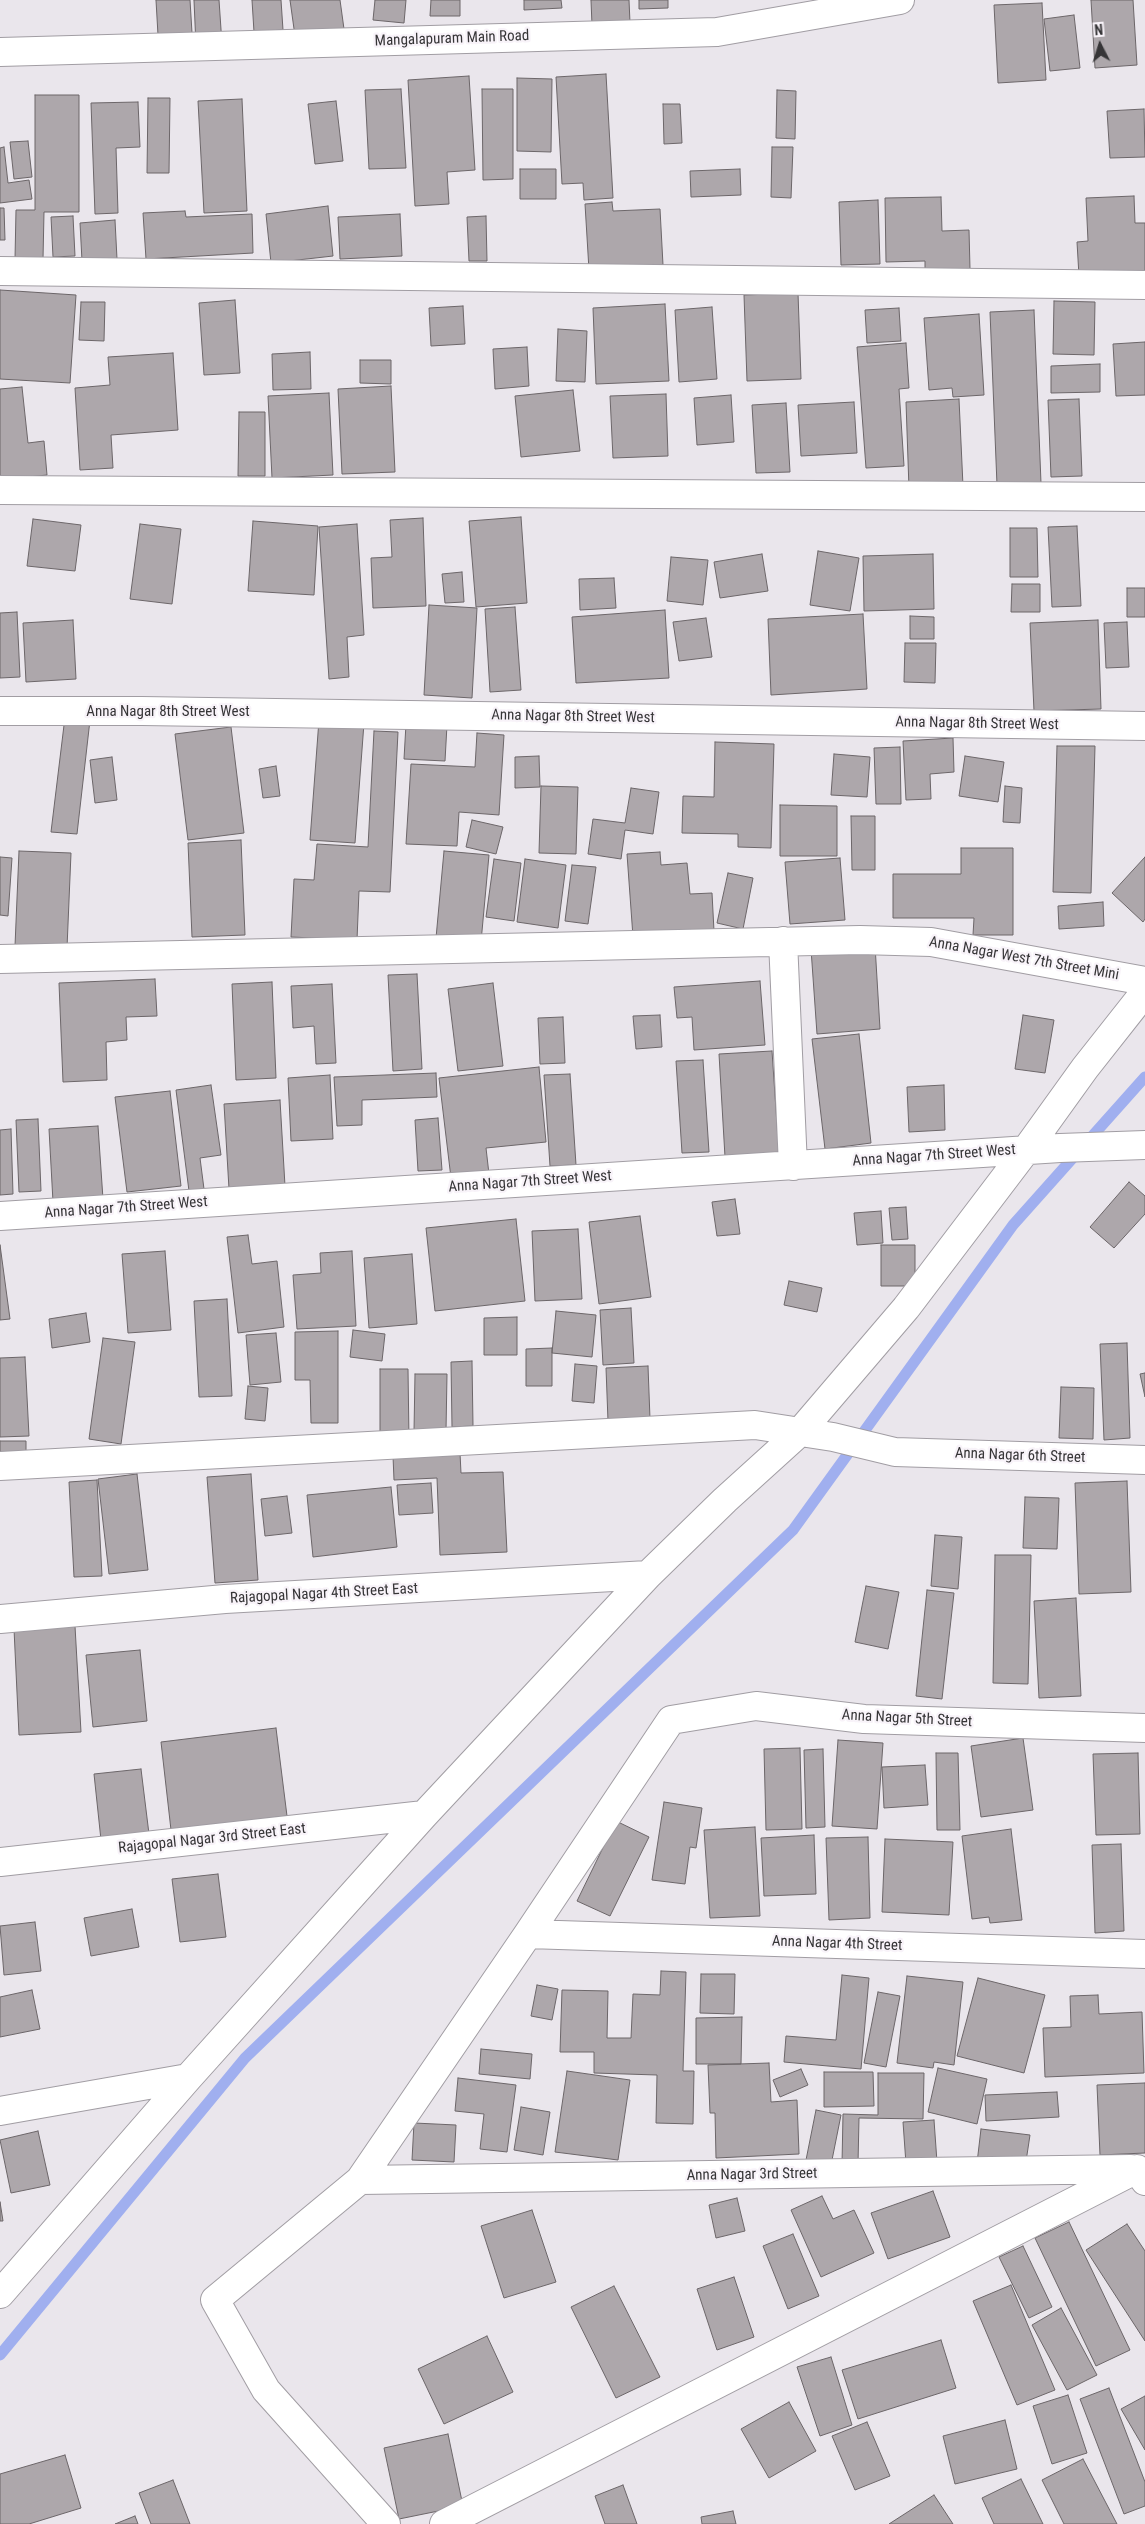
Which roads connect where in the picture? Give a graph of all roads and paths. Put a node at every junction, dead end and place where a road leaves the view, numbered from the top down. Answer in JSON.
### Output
{"nodes":[{"id":1,"x":900,"y":0,"type":"edge"},
{"id":2,"x":0,"y":52,"type":"edge"},
{"id":3,"x":0,"y":271,"type":"edge"},
{"id":4,"x":1145,"y":284,"type":"edge"},
{"id":5,"x":0,"y":490,"type":"edge"},
{"id":6,"x":1145,"y":497,"type":"edge"},
{"id":7,"x":0,"y":711,"type":"edge"},
{"id":8,"x":1145,"y":726,"type":"edge"},
{"id":9,"x":783,"y":941,"type":"junction"},
{"id":10,"x":0,"y":959,"type":"edge"},
{"id":11,"x":1145,"y":981,"type":"edge"},
{"id":12,"x":1145,"y":992,"type":"edge"},
{"id":13,"x":1145,"y":1145,"type":"edge"},
{"id":14,"x":1026,"y":1150,"type":"junction"},
{"id":15,"x":793,"y":1166,"type":"junction"},
{"id":16,"x":0,"y":1216,"type":"edge"},
{"id":17,"x":800,"y":1432,"type":"junction"},
{"id":18,"x":1145,"y":1460,"type":"edge"},
{"id":19,"x":0,"y":1466,"type":"edge"},
{"id":20,"x":648,"y":1575,"type":"junction"},
{"id":21,"x":0,"y":1619,"type":"edge"},
{"id":22,"x":1145,"y":1728,"type":"edge"},
{"id":23,"x":424,"y":1815,"type":"junction"},
{"id":24,"x":0,"y":1862,"type":"edge"},
{"id":25,"x":528,"y":1934,"type":"junction"},
{"id":26,"x":1145,"y":1954,"type":"edge"},
{"id":27,"x":188,"y":2078,"type":"junction"},
{"id":28,"x":0,"y":2111,"type":"edge"},
{"id":29,"x":1142,"y":2173,"type":"edge"},
{"id":30,"x":360,"y":2180,"type":"junction"},
{"id":31,"x":0,"y":2294,"type":"edge"},
{"id":32,"x":386,"y":2524,"type":"edge"},
{"id":33,"x":444,"y":2524,"type":"edge"}],
"edges":[{"from":1,"to":2,"type":"street","name":"Mangalapuram Main Road"},
{"from":3,"to":4,"type":"street"},
{"from":5,"to":6,"type":"street"},
{"from":7,"to":8,"type":"street","name":"Anna Nagar 8th Street West"},
{"from":9,"to":10,"type":"street","name":"Anna Nagar West 7th Street Mini"},
{"from":9,"to":11,"type":"street","name":"Anna Nagar West 7th Street Mini"},
{"from":9,"to":15,"type":"street"},
{"from":12,"to":14,"type":"street"},
{"from":13,"to":14,"type":"street","name":"Anna Nagar 7th Street West"},
{"from":14,"to":15,"type":"street","name":"Anna Nagar 7th Street West"},
{"from":14,"to":17,"type":"street"},
{"from":15,"to":16,"type":"street","name":"Anna Nagar 7th Street West"},
{"from":17,"to":18,"type":"street","name":"Anna Nagar 6th Street"},
{"from":17,"to":19,"type":"street","name":"Anna Nagar 6th Street"},
{"from":17,"to":20,"type":"street"},
{"from":20,"to":21,"type":"street","name":"Rajagopal Nagar 4th Street East"},
{"from":20,"to":23,"type":"street"},
{"from":22,"to":25,"type":"street","name":"Anna Nagar 5th Street"},
{"from":23,"to":24,"type":"street","name":"Rajagopal Nagar 3rd Street East"},
{"from":23,"to":27,"type":"street"},
{"from":25,"to":26,"type":"street","name":"Anna Nagar 4th Street"},
{"from":25,"to":30,"type":"street"},
{"from":27,"to":28,"type":"street"},
{"from":27,"to":31,"type":"street"},
{"from":29,"to":30,"type":"street","name":"Anna Nagar 3rd Street"},
{"from":29,"to":33,"type":"street"},
{"from":30,"to":32,"type":"street"}]}
